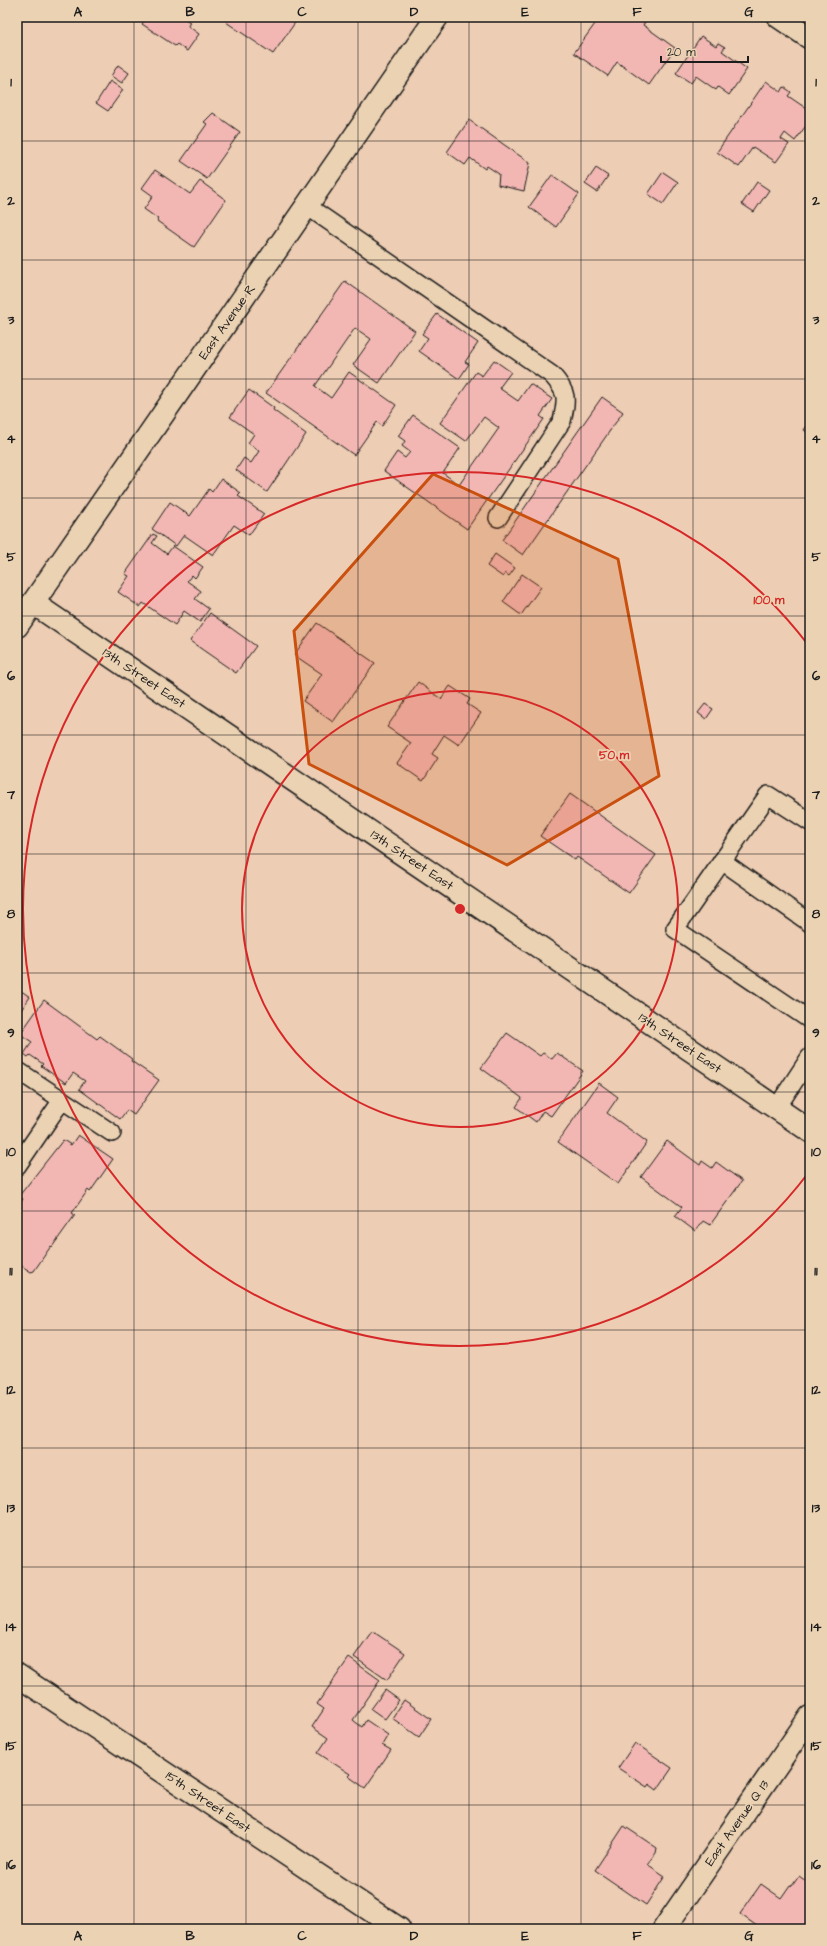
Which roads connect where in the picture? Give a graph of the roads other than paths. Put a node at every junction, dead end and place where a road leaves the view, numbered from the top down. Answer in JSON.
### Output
{"nodes":[{"id":1,"x":437,"y":17,"type":"edge"},
{"id":2,"x":779,"y":17,"type":"edge"},
{"id":3,"x":810,"y":38,"type":"edge"},
{"id":4,"x":307,"y":206,"type":"junction"},
{"id":5,"x":498,"y":518,"type":"dead end"},
{"id":6,"x":33,"y":603,"type":"junction"},
{"id":7,"x":17,"y":626,"type":"edge"},
{"id":8,"x":810,"y":822,"type":"edge"},
{"id":9,"x":722,"y":861,"type":"junction"},
{"id":10,"x":810,"y":923,"type":"edge"},
{"id":11,"x":810,"y":1020,"type":"edge"},
{"id":12,"x":810,"y":1057,"type":"edge"},
{"id":13,"x":17,"y":1070,"type":"edge"},
{"id":14,"x":62,"y":1100,"type":"junction"},
{"id":15,"x":776,"y":1108,"type":"junction"},
{"id":16,"x":810,"y":1131,"type":"edge"},
{"id":17,"x":112,"y":1133,"type":"dead end"},
{"id":18,"x":17,"y":1166,"type":"edge"},
{"id":19,"x":17,"y":1675,"type":"edge"},
{"id":20,"x":810,"y":1717,"type":"edge"},
{"id":21,"x":399,"y":1929,"type":"edge"},
{"id":22,"x":664,"y":1929,"type":"edge"}],
"edges":[{"from":1,"to":4,"type":"street","name":"East Avenue R"},
{"from":2,"to":3,"type":"street"},
{"from":4,"to":5,"type":"lane"},
{"from":4,"to":6,"type":"street","name":"East Avenue R"},
{"from":6,"to":7,"type":"street","name":"East Avenue R"},
{"from":6,"to":15,"type":"street","name":"13th Street East"},
{"from":8,"to":9,"type":"lane"},
{"from":9,"to":10,"type":"lane"},
{"from":9,"to":11,"type":"lane"},
{"from":12,"to":15,"type":"lane"},
{"from":13,"to":14,"type":"lane"},
{"from":14,"to":17,"type":"lane"},
{"from":14,"to":18,"type":"lane"},
{"from":15,"to":16,"type":"street","name":"13th Street East"},
{"from":19,"to":21,"type":"street","name":"15th Street East"},
{"from":20,"to":22,"type":"street","name":"East Avenue Q 13"}]}
